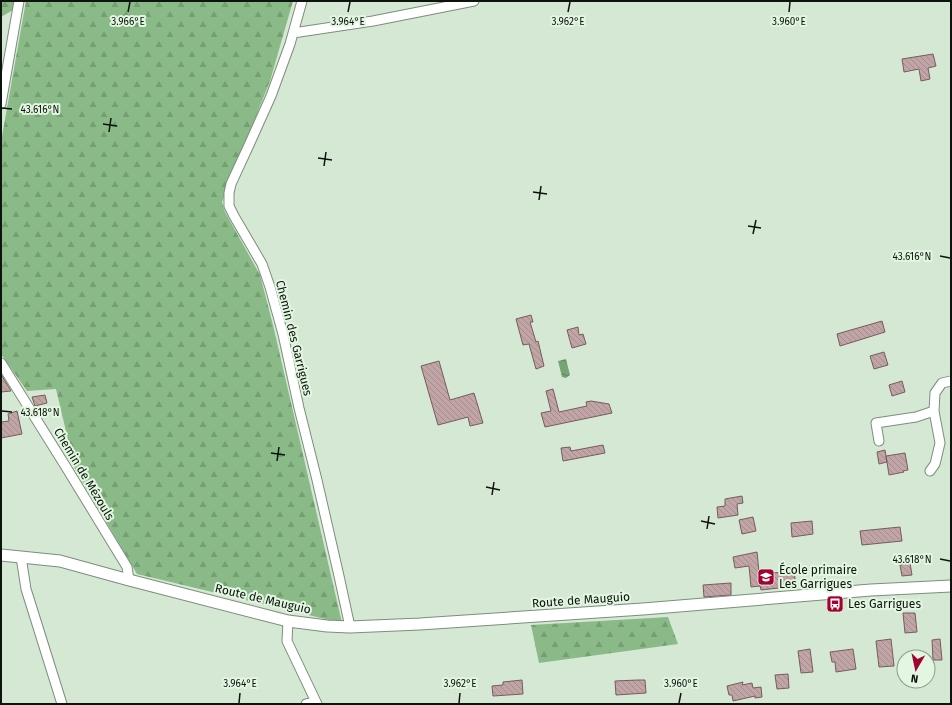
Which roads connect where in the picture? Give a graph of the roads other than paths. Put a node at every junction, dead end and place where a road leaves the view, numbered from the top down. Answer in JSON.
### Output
{"nodes":[{"id":1,"x":19,"y":1,"type":"edge"},
{"id":2,"x":302,"y":1,"type":"edge"},
{"id":3,"x":474,"y":1,"type":"edge"},
{"id":4,"x":293,"y":33,"type":"junction"},
{"id":5,"x":1,"y":104,"type":"edge"},
{"id":6,"x":1,"y":363,"type":"edge"},
{"id":7,"x":951,"y":381,"type":"edge"},
{"id":8,"x":934,"y":411,"type":"junction"},
{"id":9,"x":879,"y":441,"type":"dead end"},
{"id":10,"x":930,"y":471,"type":"dead end"},
{"id":11,"x":1,"y":555,"type":"edge"},
{"id":12,"x":21,"y":557,"type":"junction"},
{"id":13,"x":129,"y":580,"type":"junction"},
{"id":14,"x":951,"y":586,"type":"edge"},
{"id":15,"x":288,"y":621,"type":"junction"},
{"id":16,"x":350,"y":627,"type":"junction"},
{"id":17,"x":316,"y":703,"type":"edge"},
{"id":18,"x":62,"y":704,"type":"edge"},
{"id":19,"x":306,"y":704,"type":"edge"}],
"edges":[{"from":1,"to":5,"type":"street"},
{"from":2,"to":4,"type":"street","name":"Chemin des Garrigues"},
{"from":3,"to":4,"type":"street"},
{"from":4,"to":16,"type":"street","name":"Chemin des Garrigues"},
{"from":6,"to":13,"type":"street","name":"Chemin de Mézouls"},
{"from":7,"to":8,"type":"street"},
{"from":8,"to":9,"type":"street"},
{"from":8,"to":10,"type":"street"},
{"from":11,"to":12,"type":"street","name":"Route de Mauguio"},
{"from":12,"to":13,"type":"street","name":"Route de Mauguio"},
{"from":12,"to":18,"type":"street"},
{"from":13,"to":15,"type":"street","name":"Route de Mauguio"},
{"from":14,"to":16,"type":"street","name":"Route de Mauguio"},
{"from":15,"to":16,"type":"street","name":"Route de Mauguio"},
{"from":15,"to":17,"type":"street"},
{"from":17,"to":19,"type":"street"}]}
